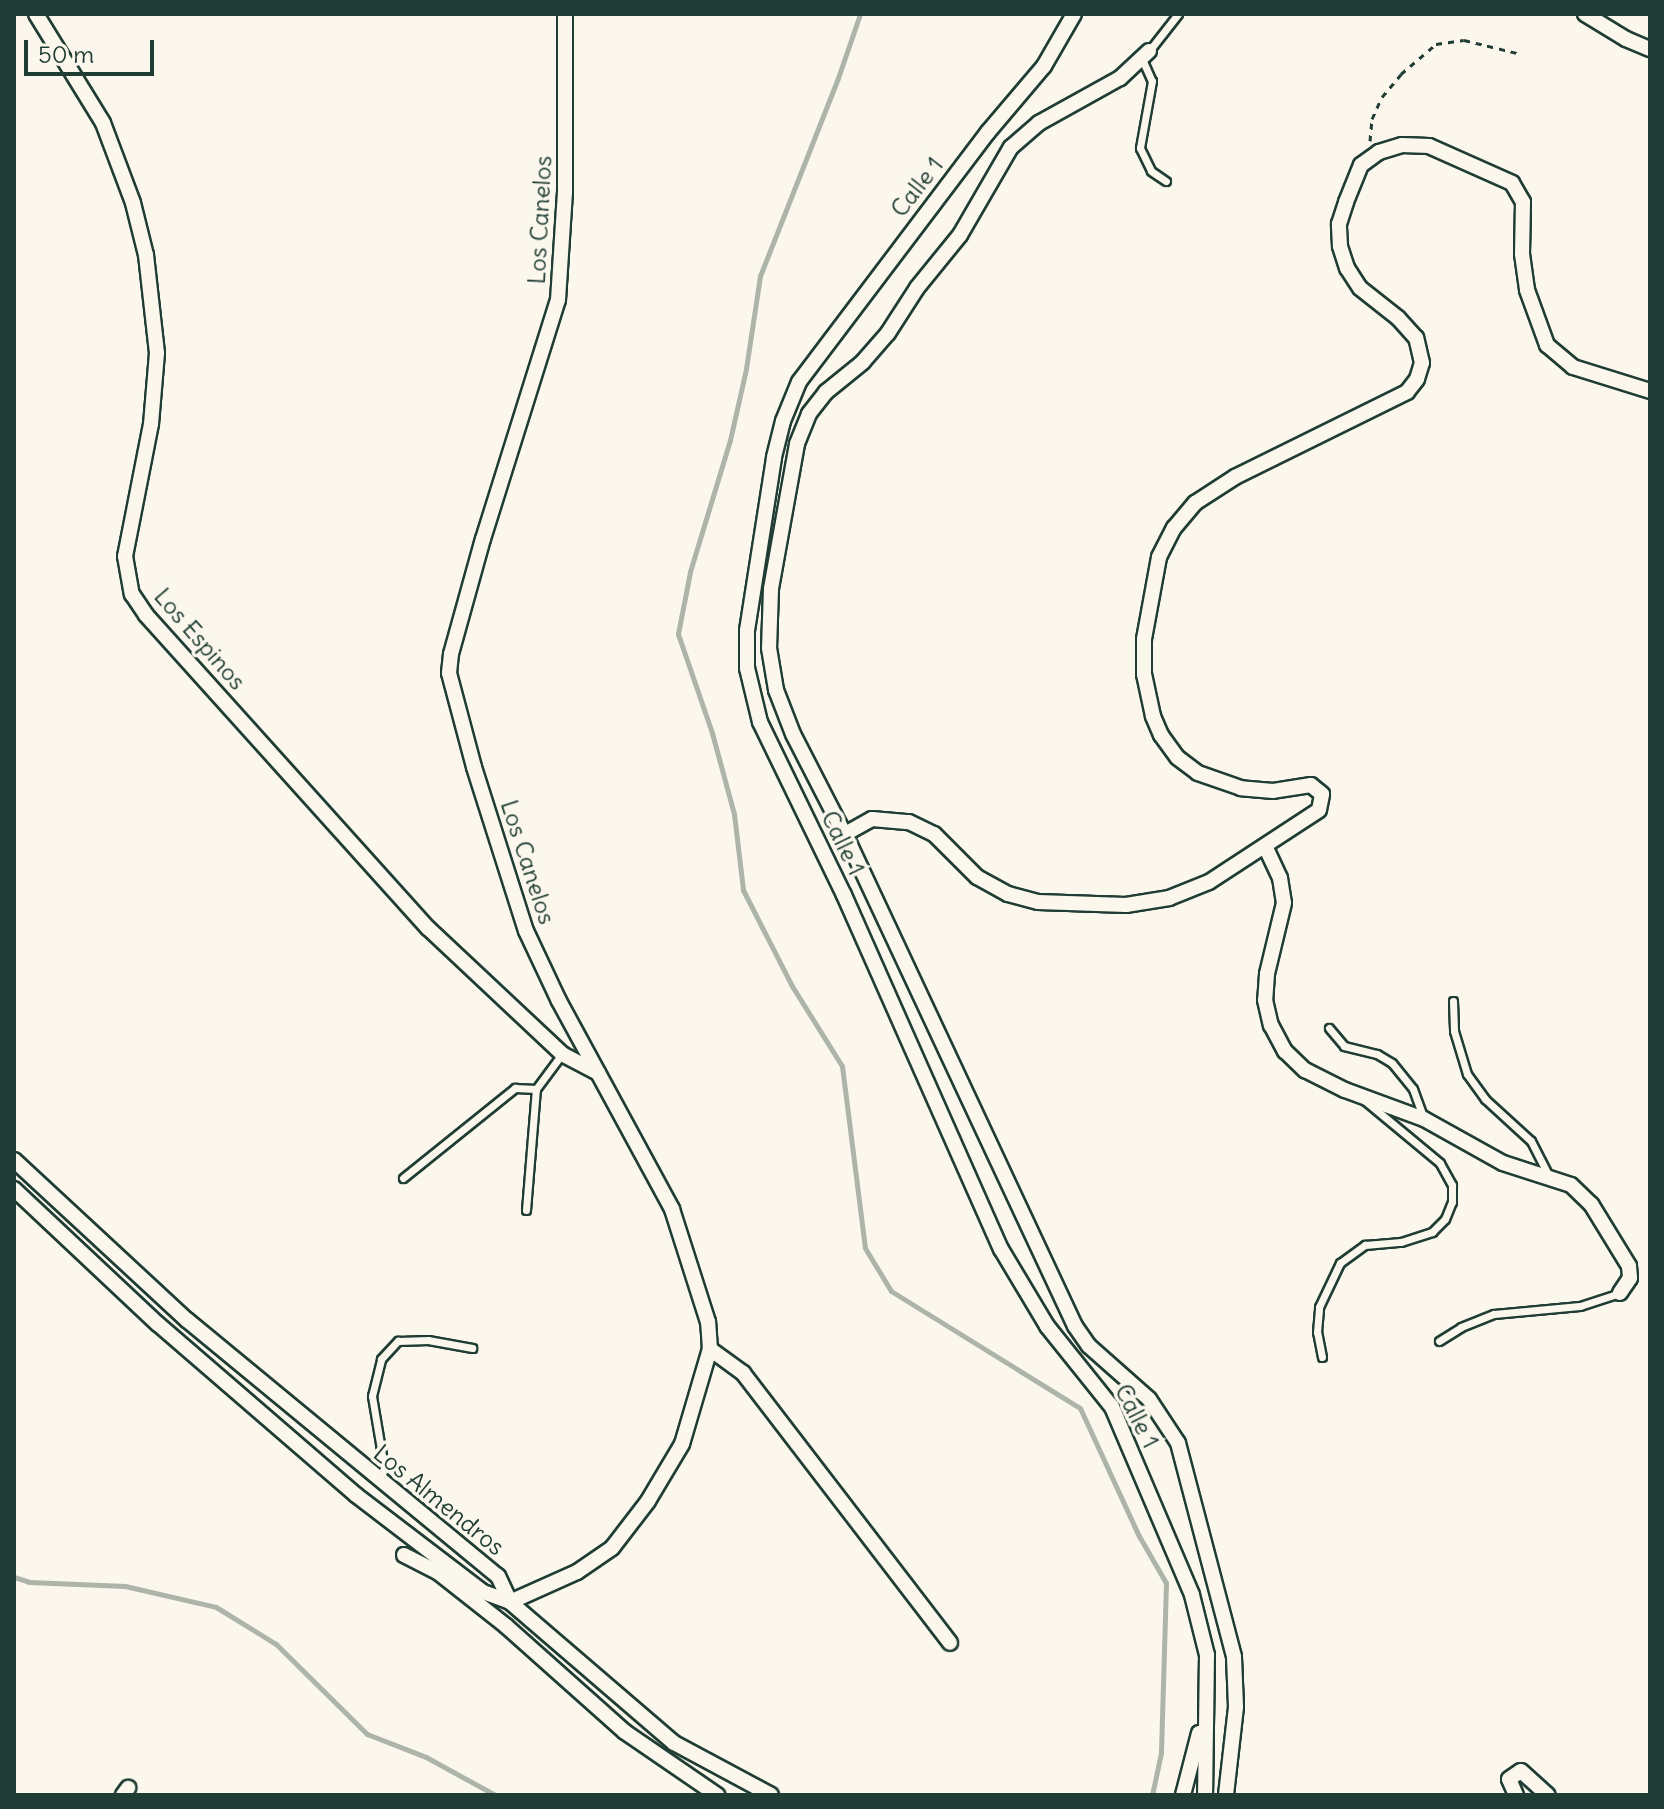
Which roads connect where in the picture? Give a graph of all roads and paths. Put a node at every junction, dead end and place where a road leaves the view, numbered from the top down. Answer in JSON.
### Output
{"nodes":[{"id":1,"x":36,"y":14,"type":"edge"},
{"id":2,"x":1074,"y":14,"type":"edge"},
{"id":3,"x":1178,"y":14,"type":"edge"},
{"id":4,"x":1585,"y":14,"type":"edge"},
{"id":5,"x":569,"y":18,"type":"edge"},
{"id":6,"x":1650,"y":49,"type":"edge"},
{"id":7,"x":1517,"y":53,"type":"dead end"},
{"id":8,"x":1145,"y":55,"type":"junction"},
{"id":9,"x":1372,"y":156,"type":"junction"},
{"id":10,"x":1166,"y":181,"type":"dead end"},
{"id":11,"x":1650,"y":391,"type":"edge"},
{"id":12,"x":845,"y":834,"type":"junction"},
{"id":13,"x":1266,"y":848,"type":"junction"},
{"id":14,"x":1453,"y":1001,"type":"dead end"},
{"id":15,"x":1329,"y":1028,"type":"dead end"},
{"id":16,"x":562,"y":1054,"type":"junction"},
{"id":17,"x":599,"y":1073,"type":"junction"},
{"id":18,"x":536,"y":1089,"type":"junction"},
{"id":19,"x":1361,"y":1096,"type":"junction"},
{"id":20,"x":1424,"y":1119,"type":"junction"},
{"id":21,"x":14,"y":1160,"type":"edge"},
{"id":22,"x":1548,"y":1175,"type":"junction"},
{"id":23,"x":403,"y":1178,"type":"dead end"},
{"id":24,"x":14,"y":1189,"type":"edge"},
{"id":25,"x":526,"y":1210,"type":"dead end"},
{"id":26,"x":1620,"y":1293,"type":"joint"},
{"id":27,"x":1439,"y":1341,"type":"dead end"},
{"id":28,"x":472,"y":1348,"type":"dead end"},
{"id":29,"x":710,"y":1349,"type":"junction"},
{"id":30,"x":1322,"y":1357,"type":"dead end"},
{"id":31,"x":281,"y":1399,"type":"junction"},
{"id":32,"x":269,"y":1420,"type":"junction"},
{"id":33,"x":380,"y":1481,"type":"junction"},
{"id":34,"x":404,"y":1555,"type":"dead end"},
{"id":35,"x":510,"y":1602,"type":"junction"},
{"id":36,"x":950,"y":1643,"type":"dead end"},
{"id":37,"x":1204,"y":1714,"type":"junction"},
{"id":38,"x":767,"y":1793,"type":"edge"},
{"id":39,"x":717,"y":1795,"type":"edge"},
{"id":40,"x":785,"y":1795,"type":"edge"},
{"id":41,"x":1183,"y":1795,"type":"edge"},
{"id":42,"x":1205,"y":1795,"type":"edge"},
{"id":43,"x":1226,"y":1795,"type":"edge"},
{"id":44,"x":1516,"y":1795,"type":"edge"},
{"id":45,"x":1548,"y":1795,"type":"edge"}],
"edges":[{"from":1,"to":16,"type":"street","name":"Los Espinos"},
{"from":2,"to":37,"type":"street","name":"Calle 1"},
{"from":3,"to":8,"type":"lane"},
{"from":4,"to":6,"type":"street"},
{"from":5,"to":17,"type":"street","name":"Los Canelos"},
{"from":7,"to":9,"type":"path"},
{"from":8,"to":10,"type":"lane"},
{"from":8,"to":12,"type":"street"},
{"from":9,"to":11,"type":"street"},
{"from":9,"to":13,"type":"street"},
{"from":12,"to":13,"type":"street"},
{"from":12,"to":43,"type":"street"},
{"from":13,"to":19,"type":"street"},
{"from":14,"to":22,"type":"lane"},
{"from":15,"to":20,"type":"lane"},
{"from":16,"to":17,"type":"street","name":"Los Espinos"},
{"from":16,"to":18,"type":"lane"},
{"from":17,"to":29,"type":"street","name":"Los Canelos"},
{"from":18,"to":23,"type":"lane"},
{"from":18,"to":25,"type":"lane"},
{"from":19,"to":20,"type":"street"},
{"from":19,"to":30,"type":"lane"},
{"from":20,"to":22,"type":"street"},
{"from":21,"to":31,"type":"street","name":"Los Almendros"},
{"from":22,"to":26,"type":"street"},
{"from":24,"to":32,"type":"street","name":"Los Almendros"},
{"from":26,"to":27,"type":"lane"},
{"from":28,"to":33,"type":"lane"},
{"from":29,"to":35,"type":"street","name":"Los Canelos"},
{"from":29,"to":36,"type":"street"},
{"from":31,"to":32,"type":"street"},
{"from":31,"to":33,"type":"street","name":"Los Almendros"},
{"from":32,"to":35,"type":"street","name":"Los Almendros"},
{"from":33,"to":35,"type":"street","name":"Los Almendros"},
{"from":34,"to":39,"type":"street"},
{"from":35,"to":38,"type":"street"},
{"from":37,"to":41,"type":"street","name":"Calle 1"},
{"from":37,"to":42,"type":"street","name":"Calle 1"},
{"from":38,"to":40,"type":"street"},
{"from":44,"to":45,"type":"street"}]}
